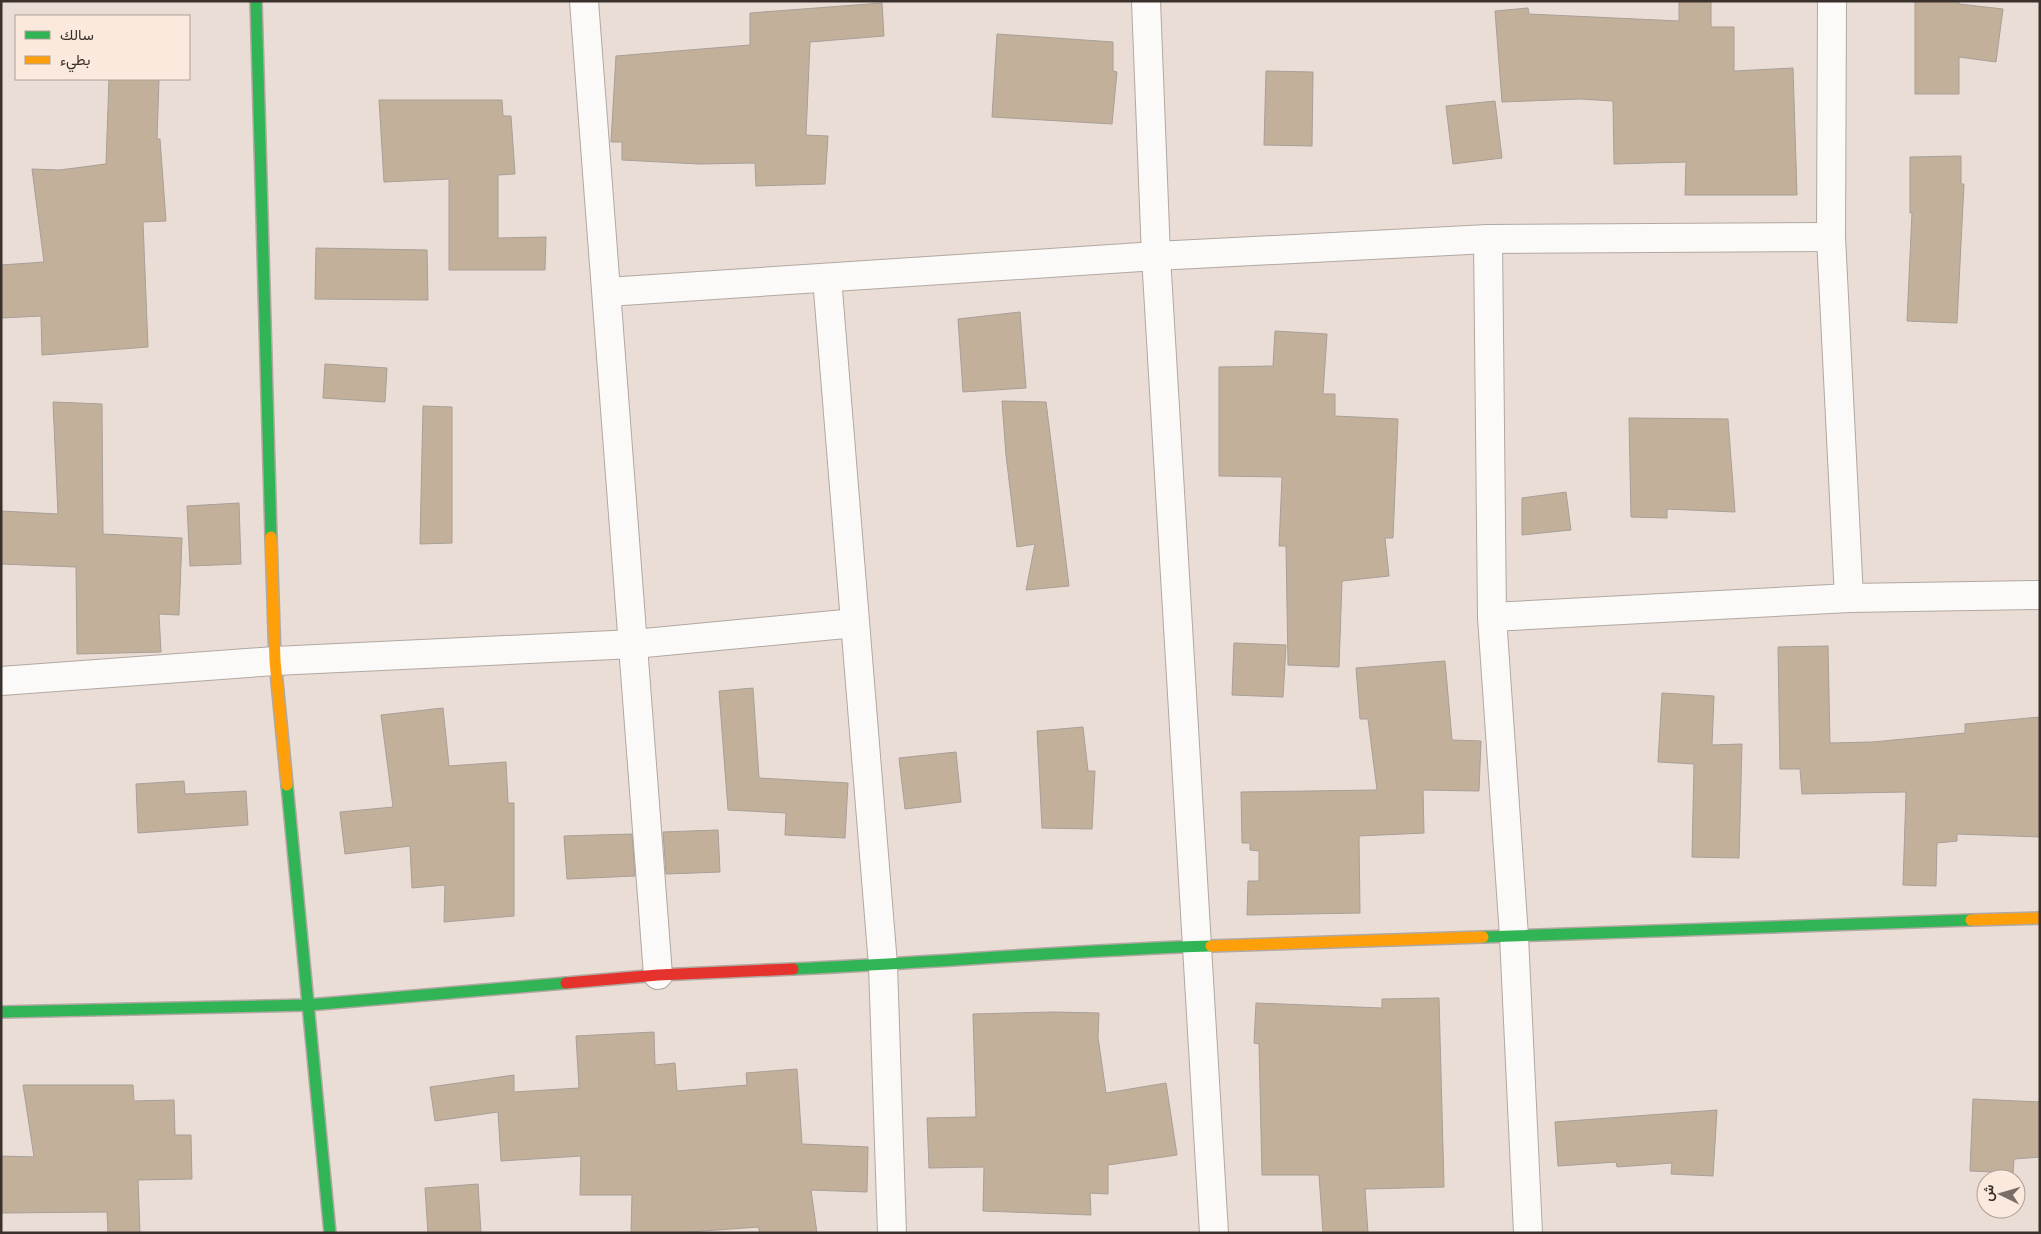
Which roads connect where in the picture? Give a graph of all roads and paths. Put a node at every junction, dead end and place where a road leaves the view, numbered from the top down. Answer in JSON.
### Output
{"nodes":[{"id":1,"x":256,"y":1,"type":"edge"},
{"id":2,"x":584,"y":1,"type":"edge"},
{"id":3,"x":1146,"y":1,"type":"edge"},
{"id":4,"x":1832,"y":1,"type":"edge"},
{"id":5,"x":1831,"y":237,"type":"junction"},
{"id":6,"x":1488,"y":239,"type":"junction"},
{"id":7,"x":1156,"y":256,"type":"junction"},
{"id":8,"x":826,"y":278,"type":"junction"},
{"id":9,"x":607,"y":292,"type":"junction"},
{"id":10,"x":2040,"y":595,"type":"edge"},
{"id":11,"x":1849,"y":598,"type":"junction"},
{"id":12,"x":1492,"y":617,"type":"junction"},
{"id":13,"x":855,"y":623,"type":"junction"},
{"id":14,"x":634,"y":644,"type":"junction"},
{"id":15,"x":275,"y":661,"type":"junction"},
{"id":16,"x":1,"y":681,"type":"edge"},
{"id":17,"x":2040,"y":918,"type":"edge"},
{"id":18,"x":1514,"y":936,"type":"junction"},
{"id":19,"x":1198,"y":946,"type":"junction"},
{"id":20,"x":883,"y":965,"type":"junction"},
{"id":21,"x":658,"y":975,"type":"junction"},
{"id":22,"x":308,"y":1005,"type":"junction"},
{"id":23,"x":1,"y":1012,"type":"edge"},
{"id":24,"x":330,"y":1233,"type":"edge"},
{"id":25,"x":892,"y":1233,"type":"edge"},
{"id":26,"x":1214,"y":1233,"type":"edge"},
{"id":27,"x":1528,"y":1233,"type":"edge"}],
"edges":[{"from":1,"to":15,"type":"street"},
{"from":2,"to":9,"type":"street"},
{"from":3,"to":7,"type":"street"},
{"from":4,"to":5,"type":"street"},
{"from":5,"to":6,"type":"street"},
{"from":5,"to":11,"type":"street"},
{"from":6,"to":7,"type":"street"},
{"from":6,"to":12,"type":"street"},
{"from":7,"to":8,"type":"street"},
{"from":7,"to":19,"type":"street"},
{"from":8,"to":9,"type":"street"},
{"from":8,"to":13,"type":"street"},
{"from":9,"to":14,"type":"street"},
{"from":10,"to":11,"type":"street"},
{"from":11,"to":12,"type":"street"},
{"from":12,"to":18,"type":"street"},
{"from":13,"to":14,"type":"street"},
{"from":13,"to":20,"type":"street"},
{"from":14,"to":15,"type":"street"},
{"from":14,"to":21,"type":"street"},
{"from":15,"to":16,"type":"street"},
{"from":15,"to":22,"type":"street"},
{"from":17,"to":18,"type":"street"},
{"from":18,"to":19,"type":"street"},
{"from":18,"to":27,"type":"street"},
{"from":19,"to":20,"type":"street"},
{"from":19,"to":26,"type":"street"},
{"from":20,"to":21,"type":"street"},
{"from":20,"to":25,"type":"street"},
{"from":21,"to":22,"type":"street"},
{"from":22,"to":23,"type":"street"},
{"from":22,"to":24,"type":"street"}]}
